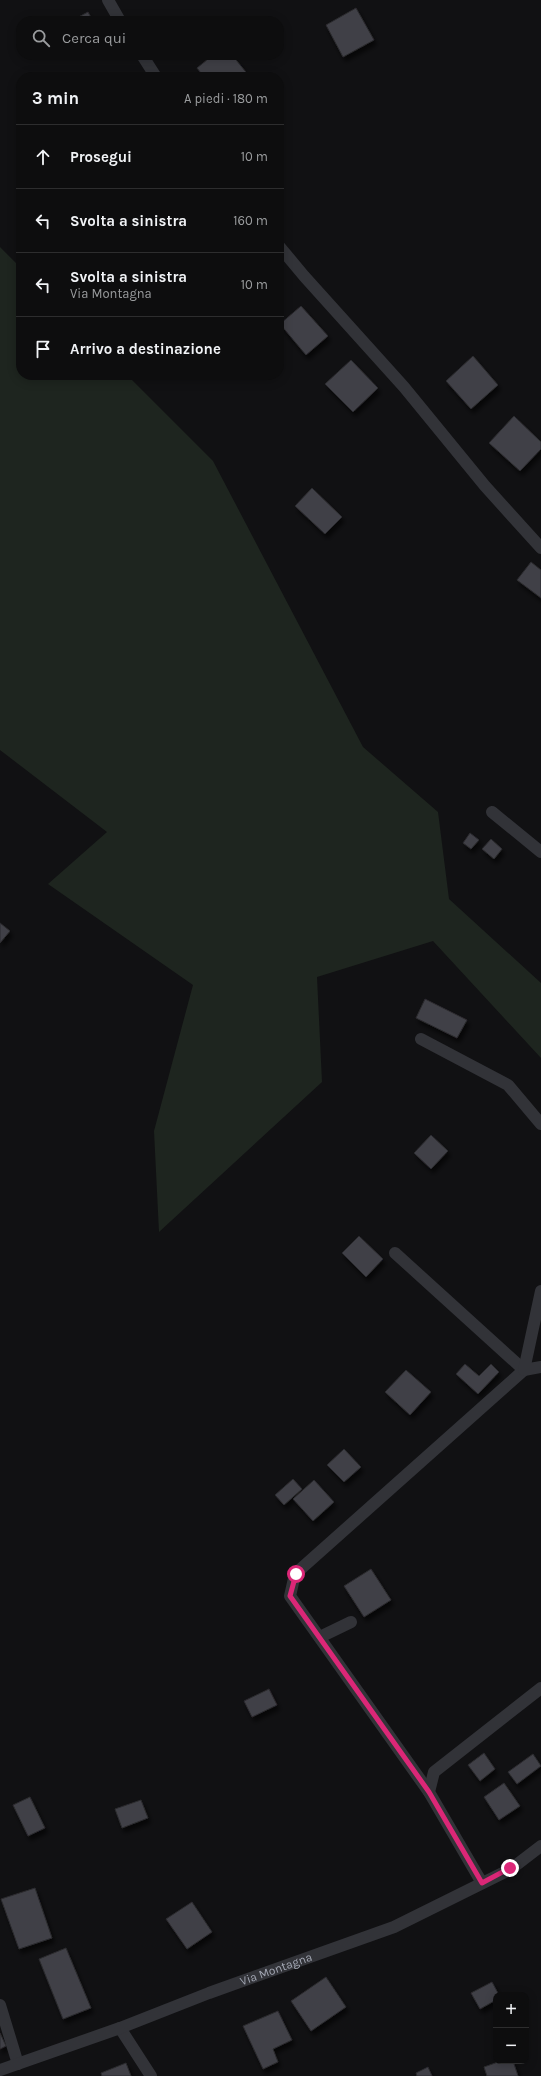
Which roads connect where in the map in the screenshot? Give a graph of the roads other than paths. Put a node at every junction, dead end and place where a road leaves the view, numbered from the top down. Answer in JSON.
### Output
{"nodes":[{"id":1,"x":108,"y":0,"type":"edge"},
{"id":2,"x":117,"y":16,"type":"edge"},
{"id":3,"x":145,"y":60,"type":"edge"},
{"id":4,"x":153,"y":72,"type":"edge"},
{"id":5,"x":284,"y":252,"type":"edge"},
{"id":6,"x":541,"y":548,"type":"edge"},
{"id":7,"x":492,"y":812,"type":"dead end"},
{"id":8,"x":541,"y":852,"type":"edge"},
{"id":9,"x":421,"y":1039,"type":"dead end"},
{"id":10,"x":541,"y":1124,"type":"edge"},
{"id":11,"x":395,"y":1253,"type":"dead end"},
{"id":12,"x":541,"y":1291,"type":"edge"},
{"id":13,"x":541,"y":1367,"type":"edge"},
{"id":14,"x":524,"y":1370,"type":"junction"},
{"id":15,"x":351,"y":1622,"type":"dead end"},
{"id":16,"x":320,"y":1637,"type":"junction"},
{"id":17,"x":541,"y":1688,"type":"edge"},
{"id":18,"x":429,"y":1792,"type":"junction"},
{"id":19,"x":541,"y":1846,"type":"edge"},
{"id":20,"x":482,"y":1883,"type":"junction"},
{"id":21,"x":0,"y":2005,"type":"edge"},
{"id":22,"x":120,"y":2028,"type":"junction"},
{"id":23,"x":18,"y":2064,"type":"junction"},
{"id":24,"x":0,"y":2070,"type":"edge"},
{"id":25,"x":151,"y":2076,"type":"edge"}],
"edges":[{"from":1,"to":2,"type":"street"},
{"from":3,"to":4,"type":"street"},
{"from":5,"to":6,"type":"street"},
{"from":7,"to":8,"type":"street"},
{"from":9,"to":10,"type":"street"},
{"from":11,"to":14,"type":"street"},
{"from":12,"to":14,"type":"street"},
{"from":13,"to":14,"type":"street"},
{"from":14,"to":16,"type":"street"},
{"from":15,"to":16,"type":"street"},
{"from":16,"to":18,"type":"street"},
{"from":17,"to":18,"type":"street"},
{"from":18,"to":20,"type":"street"},
{"from":19,"to":20,"type":"street","name":"Via Montagna"},
{"from":20,"to":22,"type":"street","name":"Via Montagna"},
{"from":21,"to":23,"type":"street"},
{"from":22,"to":23,"type":"street","name":"Via Montagna"},
{"from":22,"to":25,"type":"street"},
{"from":23,"to":24,"type":"street","name":"Via Montagna"}]}
